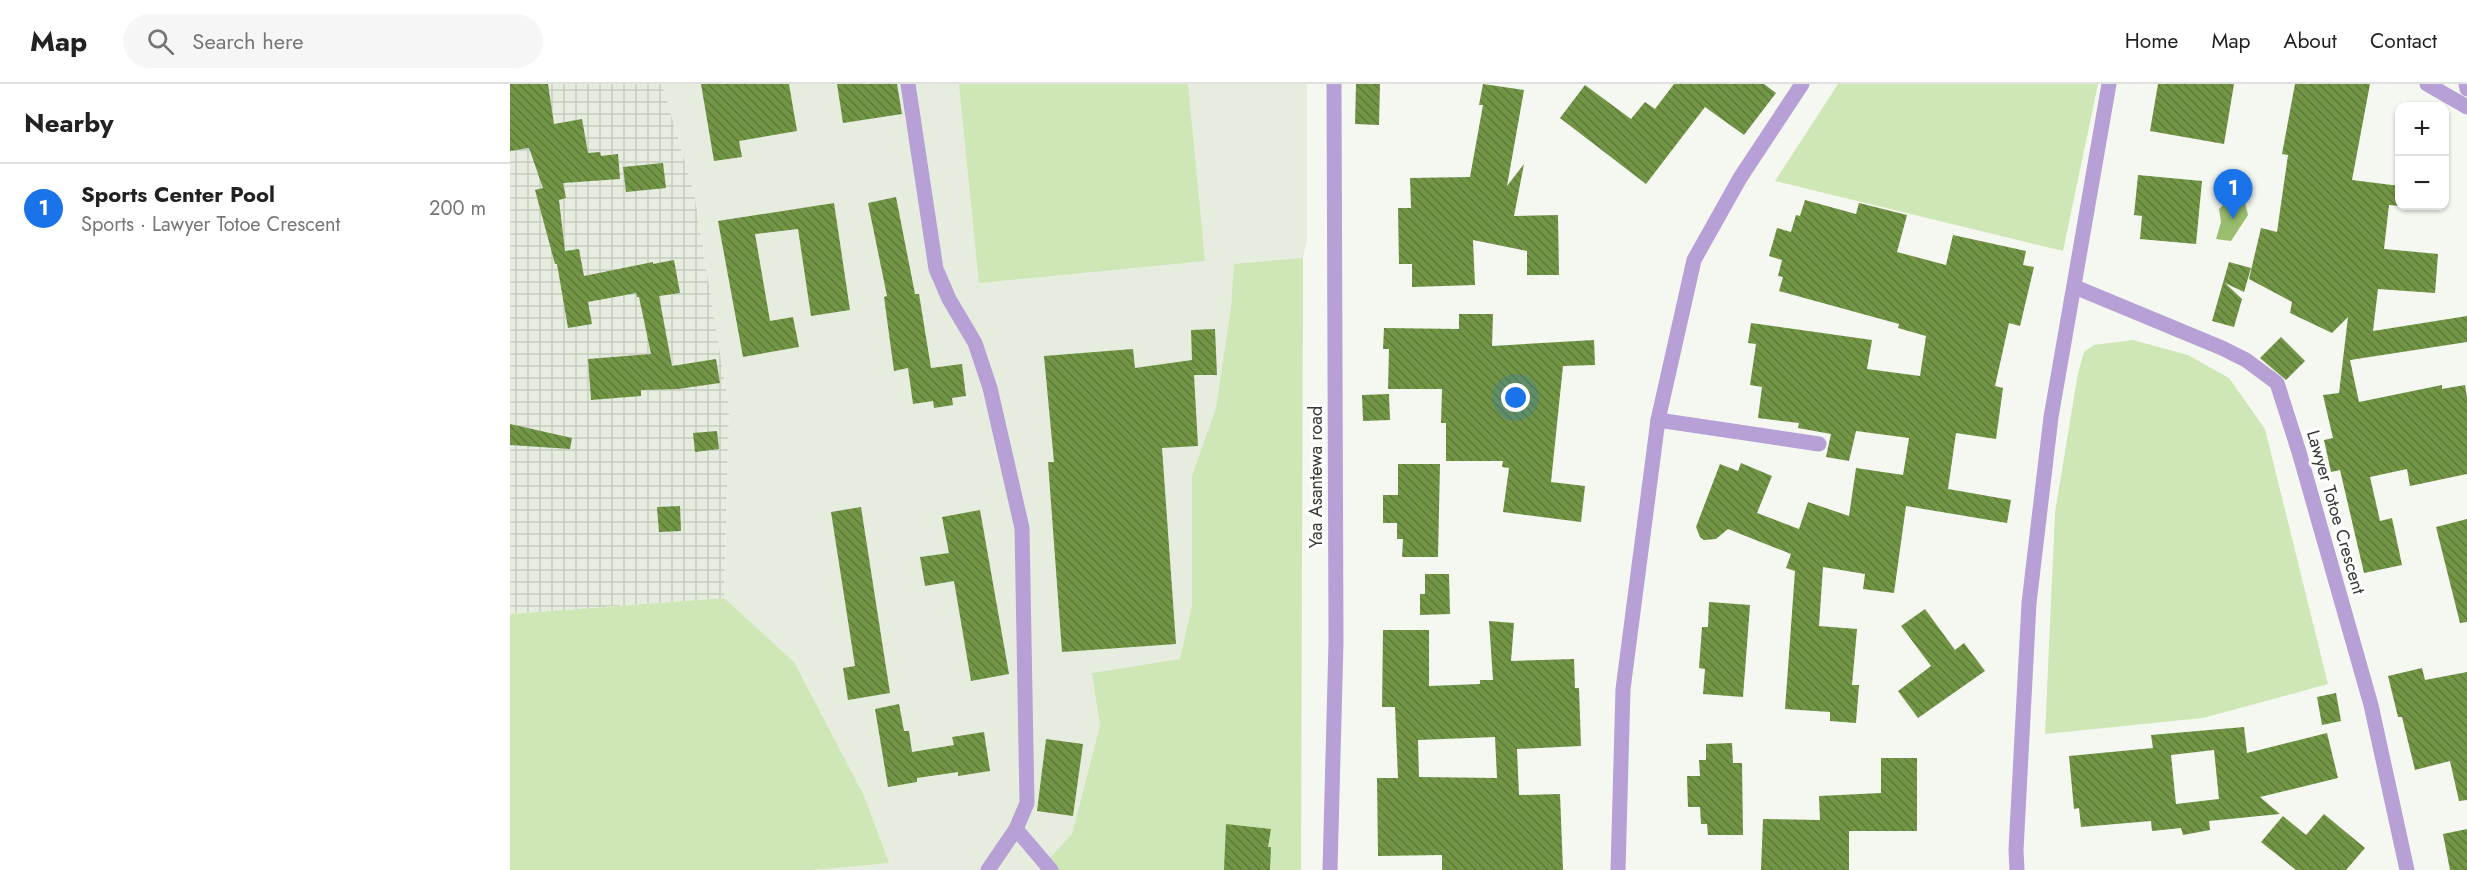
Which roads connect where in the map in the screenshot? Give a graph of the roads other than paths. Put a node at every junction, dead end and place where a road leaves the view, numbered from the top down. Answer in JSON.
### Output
{"nodes":[{"id":1,"x":908,"y":84,"type":"edge"},
{"id":2,"x":1334,"y":84,"type":"edge"},
{"id":3,"x":1802,"y":84,"type":"edge"},
{"id":4,"x":2109,"y":84,"type":"edge"},
{"id":5,"x":2427,"y":84,"type":"edge"},
{"id":6,"x":2466,"y":84,"type":"edge"},
{"id":7,"x":2467,"y":89,"type":"edge"},
{"id":8,"x":2467,"y":107,"type":"edge"},
{"id":9,"x":2075,"y":287,"type":"junction"},
{"id":10,"x":1658,"y":420,"type":"junction"},
{"id":11,"x":1819,"y":444,"type":"dead end"},
{"id":12,"x":1016,"y":829,"type":"junction"},
{"id":13,"x":988,"y":870,"type":"edge"},
{"id":14,"x":1051,"y":870,"type":"edge"},
{"id":15,"x":1330,"y":870,"type":"edge"},
{"id":16,"x":1618,"y":870,"type":"edge"},
{"id":17,"x":2017,"y":870,"type":"edge"},
{"id":18,"x":2407,"y":870,"type":"edge"}],
"edges":[{"from":1,"to":12,"type":"street"},
{"from":2,"to":15,"type":"street","name":"Yaa Asantewa road"},
{"from":3,"to":10,"type":"street"},
{"from":4,"to":9,"type":"street"},
{"from":5,"to":8,"type":"street"},
{"from":6,"to":7,"type":"street"},
{"from":9,"to":17,"type":"street"},
{"from":9,"to":18,"type":"street","name":"Lawyer Totoe Crescent"},
{"from":10,"to":11,"type":"street"},
{"from":10,"to":16,"type":"street"},
{"from":12,"to":13,"type":"street"},
{"from":12,"to":14,"type":"street"}]}
